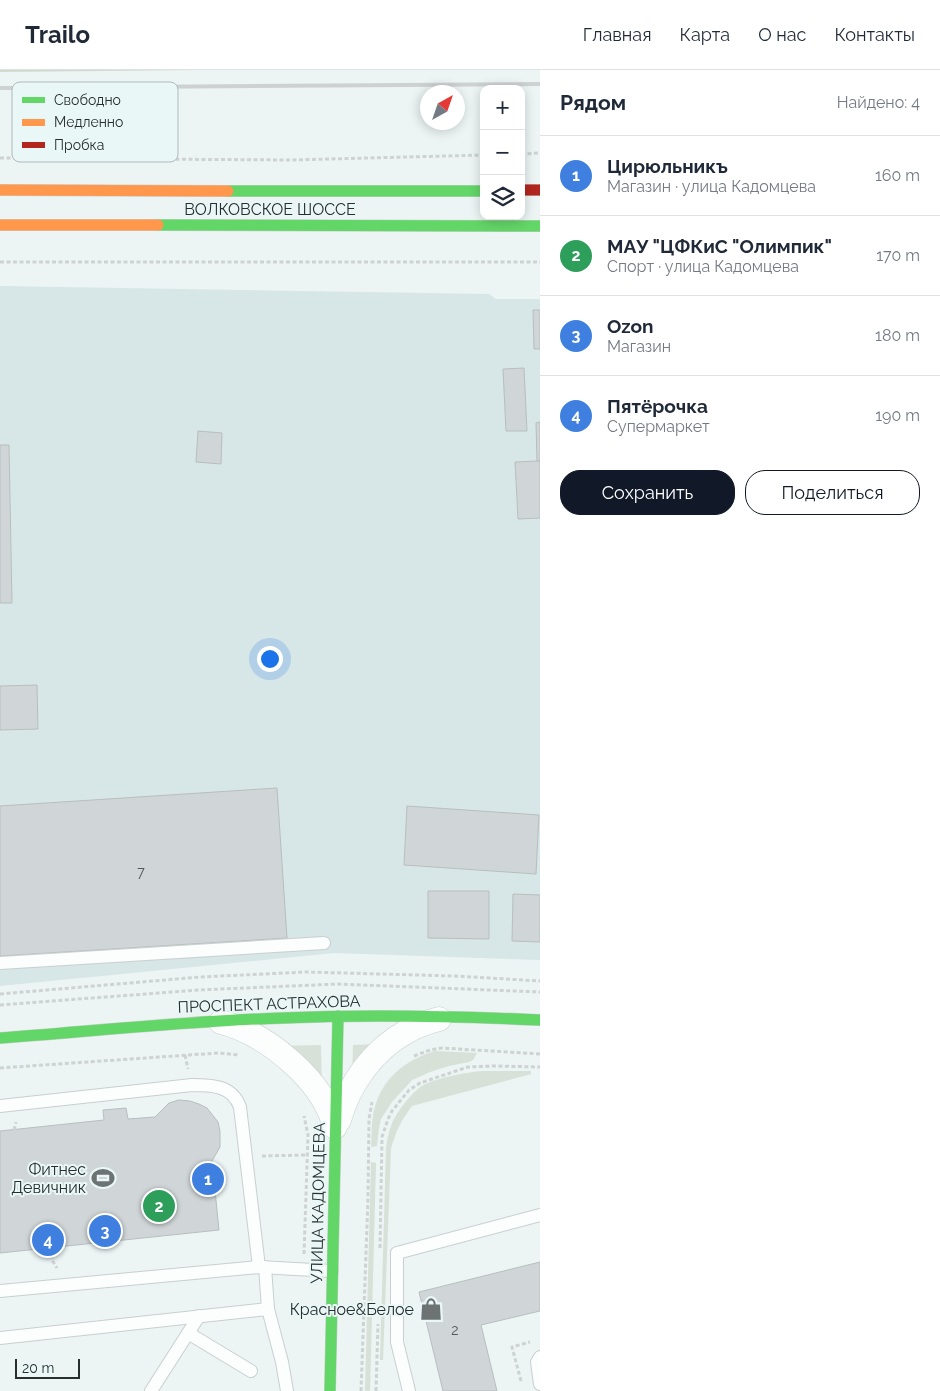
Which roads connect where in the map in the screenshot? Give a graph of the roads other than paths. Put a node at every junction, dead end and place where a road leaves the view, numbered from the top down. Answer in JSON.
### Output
{"nodes":[{"id":1,"x":0,"y":190,"type":"edge"},
{"id":2,"x":525,"y":190,"type":"edge"},
{"id":3,"x":540,"y":190,"type":"edge"},
{"id":4,"x":480,"y":191,"type":"edge"},
{"id":5,"x":0,"y":225,"type":"edge"},
{"id":6,"x":540,"y":226,"type":"edge"},
{"id":7,"x":324,"y":943,"type":"dead end"},
{"id":8,"x":0,"y":963,"type":"edge"},
{"id":9,"x":338,"y":1016,"type":"junction"},
{"id":10,"x":445,"y":1016,"type":"junction"},
{"id":11,"x":540,"y":1020,"type":"edge"},
{"id":12,"x":218,"y":1021,"type":"junction"},
{"id":13,"x":0,"y":1038,"type":"edge"},
{"id":14,"x":0,"y":1106,"type":"edge"},
{"id":15,"x":336,"y":1134,"type":"junction"},
{"id":16,"x":540,"y":1215,"type":"edge"},
{"id":17,"x":262,"y":1267,"type":"junction"},
{"id":18,"x":332,"y":1271,"type":"junction"},
{"id":19,"x":0,"y":1291,"type":"edge"},
{"id":20,"x":268,"y":1309,"type":"junction"},
{"id":21,"x":199,"y":1316,"type":"junction"},
{"id":22,"x":188,"y":1333,"type":"junction"},
{"id":23,"x":0,"y":1338,"type":"edge"},
{"id":24,"x":540,"y":1357,"type":"edge"},
{"id":25,"x":251,"y":1371,"type":"dead end"},
{"id":26,"x":540,"y":1384,"type":"edge"},
{"id":27,"x":151,"y":1391,"type":"edge"},
{"id":28,"x":287,"y":1391,"type":"edge"},
{"id":29,"x":330,"y":1391,"type":"edge"},
{"id":30,"x":409,"y":1391,"type":"edge"}],
"edges":[{"from":1,"to":4,"type":"main road","name":"ВОЛКОВСКОЕ ШОССЕ"},
{"from":2,"to":3,"type":"main road"},
{"from":5,"to":6,"type":"main road","name":"ВОЛКОВСКОЕ ШОССЕ"},
{"from":7,"to":8,"type":"lane"},
{"from":9,"to":10,"type":"main road","name":"ПРОСПЕКТ АСТРАХОВА"},
{"from":9,"to":12,"type":"main road","name":"ПРОСПЕКТ АСТРАХОВА"},
{"from":9,"to":15,"type":"main road","name":"УЛИЦА КАДОМЦЕВА"},
{"from":10,"to":11,"type":"main road","name":"ПРОСПЕКТ АСТРАХОВА"},
{"from":10,"to":15,"type":"street"},
{"from":12,"to":13,"type":"main road","name":"ПРОСПЕКТ АСТРАХОВА"},
{"from":12,"to":15,"type":"street"},
{"from":14,"to":17,"type":"lane"},
{"from":15,"to":18,"type":"main road","name":"УЛИЦА КАДОМЦЕВА"},
{"from":16,"to":30,"type":"lane"},
{"from":17,"to":18,"type":"lane"},
{"from":17,"to":19,"type":"lane"},
{"from":17,"to":20,"type":"lane"},
{"from":18,"to":29,"type":"main road","name":"УЛИЦА КАДОМЦЕВА"},
{"from":20,"to":21,"type":"lane"},
{"from":20,"to":28,"type":"lane"},
{"from":21,"to":22,"type":"lane"},
{"from":21,"to":23,"type":"lane"},
{"from":22,"to":25,"type":"lane"},
{"from":22,"to":27,"type":"lane"},
{"from":24,"to":26,"type":"lane"}]}
